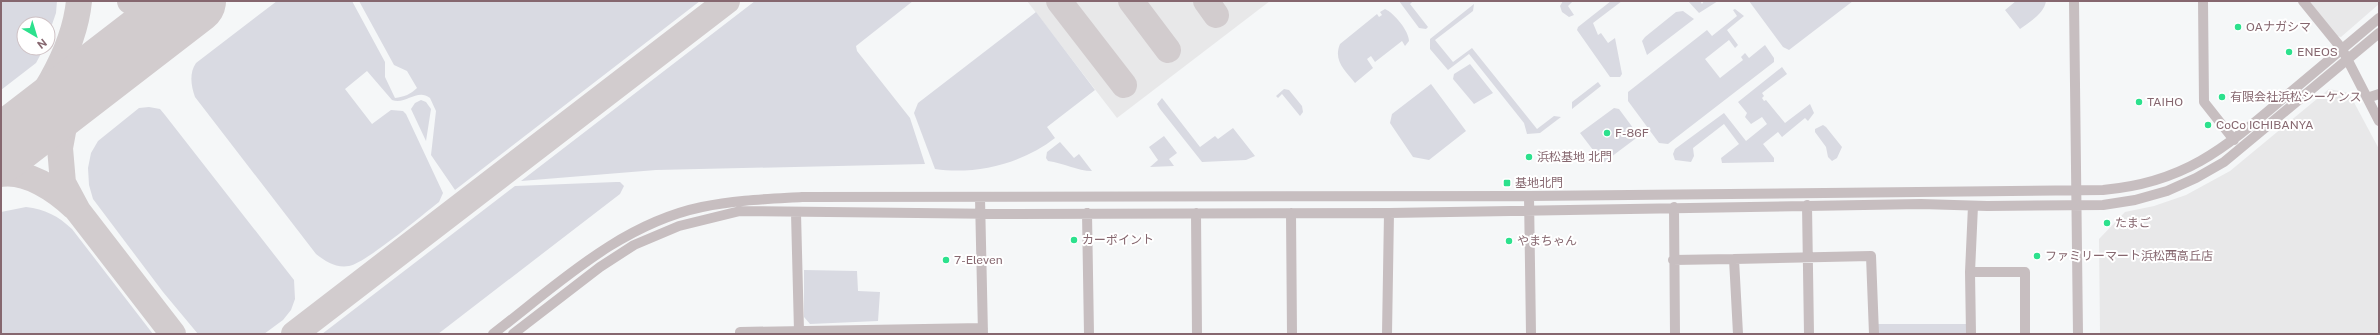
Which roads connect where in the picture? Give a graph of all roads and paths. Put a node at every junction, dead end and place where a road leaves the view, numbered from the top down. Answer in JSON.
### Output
{"nodes":[{"id":1,"x":2074,"y":1,"type":"edge"},
{"id":2,"x":2203,"y":1,"type":"edge"},
{"id":3,"x":2303,"y":1,"type":"edge"},
{"id":4,"x":2379,"y":18,"type":"edge"},
{"id":5,"x":2379,"y":33,"type":"edge"},
{"id":6,"x":2342,"y":49,"type":"junction"},
{"id":7,"x":2347,"y":60,"type":"junction"},
{"id":8,"x":2379,"y":94,"type":"edge"},
{"id":9,"x":2367,"y":98,"type":"junction"},
{"id":10,"x":2379,"y":121,"type":"edge"},
{"id":11,"x":2234,"y":140,"type":"junction"},
{"id":12,"x":2076,"y":190,"type":"junction"},
{"id":13,"x":1529,"y":196,"type":"junction"},
{"id":14,"x":980,"y":198,"type":"junction"},
{"id":15,"x":1807,"y":205,"type":"junction"},
{"id":16,"x":2076,"y":205,"type":"junction"},
{"id":17,"x":1973,"y":206,"type":"junction"},
{"id":18,"x":1674,"y":207,"type":"junction"},
{"id":19,"x":1389,"y":212,"type":"junction"},
{"id":20,"x":1529,"y":212,"type":"junction"},
{"id":21,"x":796,"y":213,"type":"junction"},
{"id":22,"x":1196,"y":213,"type":"junction"},
{"id":23,"x":1290,"y":213,"type":"junction"},
{"id":24,"x":982,"y":214,"type":"junction"},
{"id":25,"x":1087,"y":214,"type":"junction"},
{"id":26,"x":1807,"y":256,"type":"junction"},
{"id":27,"x":1734,"y":259,"type":"junction"},
{"id":28,"x":1674,"y":260,"type":"junction"},
{"id":29,"x":1970,"y":272,"type":"junction"},
{"id":30,"x":799,"y":331,"type":"junction"},
{"id":31,"x":983,"y":331,"type":"edge"},
{"id":32,"x":493,"y":334,"type":"edge"},
{"id":33,"x":513,"y":334,"type":"edge"},
{"id":34,"x":740,"y":334,"type":"edge"},
{"id":35,"x":1089,"y":334,"type":"edge"},
{"id":36,"x":1197,"y":334,"type":"edge"},
{"id":37,"x":1292,"y":334,"type":"edge"},
{"id":38,"x":1387,"y":334,"type":"edge"},
{"id":39,"x":1531,"y":334,"type":"edge"},
{"id":40,"x":1675,"y":334,"type":"edge"},
{"id":41,"x":1738,"y":334,"type":"edge"},
{"id":42,"x":1809,"y":334,"type":"edge"},
{"id":43,"x":1874,"y":334,"type":"edge"},
{"id":44,"x":1971,"y":334,"type":"edge"},
{"id":45,"x":2025,"y":334,"type":"edge"},
{"id":46,"x":2078,"y":334,"type":"edge"}],
"edges":[{"from":1,"to":12,"type":"street"},
{"from":2,"to":11,"type":"street"},
{"from":3,"to":6,"type":"street"},
{"from":4,"to":6,"type":"street"},
{"from":5,"to":7,"type":"street"},
{"from":6,"to":7,"type":"street"},
{"from":6,"to":11,"type":"street"},
{"from":7,"to":9,"type":"street"},
{"from":7,"to":16,"type":"street"},
{"from":8,"to":9,"type":"street"},
{"from":9,"to":10,"type":"street"},
{"from":11,"to":12,"type":"street"},
{"from":12,"to":13,"type":"street"},
{"from":12,"to":16,"type":"street"},
{"from":13,"to":14,"type":"street"},
{"from":13,"to":20,"type":"street"},
{"from":14,"to":24,"type":"street"},
{"from":14,"to":32,"type":"street"},
{"from":15,"to":17,"type":"street"},
{"from":15,"to":18,"type":"street"},
{"from":15,"to":26,"type":"street"},
{"from":16,"to":17,"type":"street"},
{"from":16,"to":46,"type":"street"},
{"from":17,"to":29,"type":"street"},
{"from":18,"to":20,"type":"street"},
{"from":18,"to":28,"type":"street"},
{"from":19,"to":20,"type":"street"},
{"from":19,"to":23,"type":"street"},
{"from":19,"to":38,"type":"street"},
{"from":20,"to":39,"type":"street"},
{"from":21,"to":24,"type":"street"},
{"from":21,"to":30,"type":"street"},
{"from":21,"to":33,"type":"street"},
{"from":22,"to":23,"type":"street"},
{"from":22,"to":25,"type":"street"},
{"from":22,"to":36,"type":"street"},
{"from":23,"to":37,"type":"street"},
{"from":24,"to":25,"type":"street"},
{"from":24,"to":31,"type":"street"},
{"from":25,"to":35,"type":"street"},
{"from":26,"to":27,"type":"street"},
{"from":26,"to":42,"type":"street"},
{"from":26,"to":43,"type":"street"},
{"from":27,"to":28,"type":"street"},
{"from":27,"to":41,"type":"street"},
{"from":28,"to":40,"type":"street"},
{"from":29,"to":44,"type":"street"},
{"from":29,"to":45,"type":"street"},
{"from":30,"to":31,"type":"street"},
{"from":30,"to":34,"type":"street"}]}
